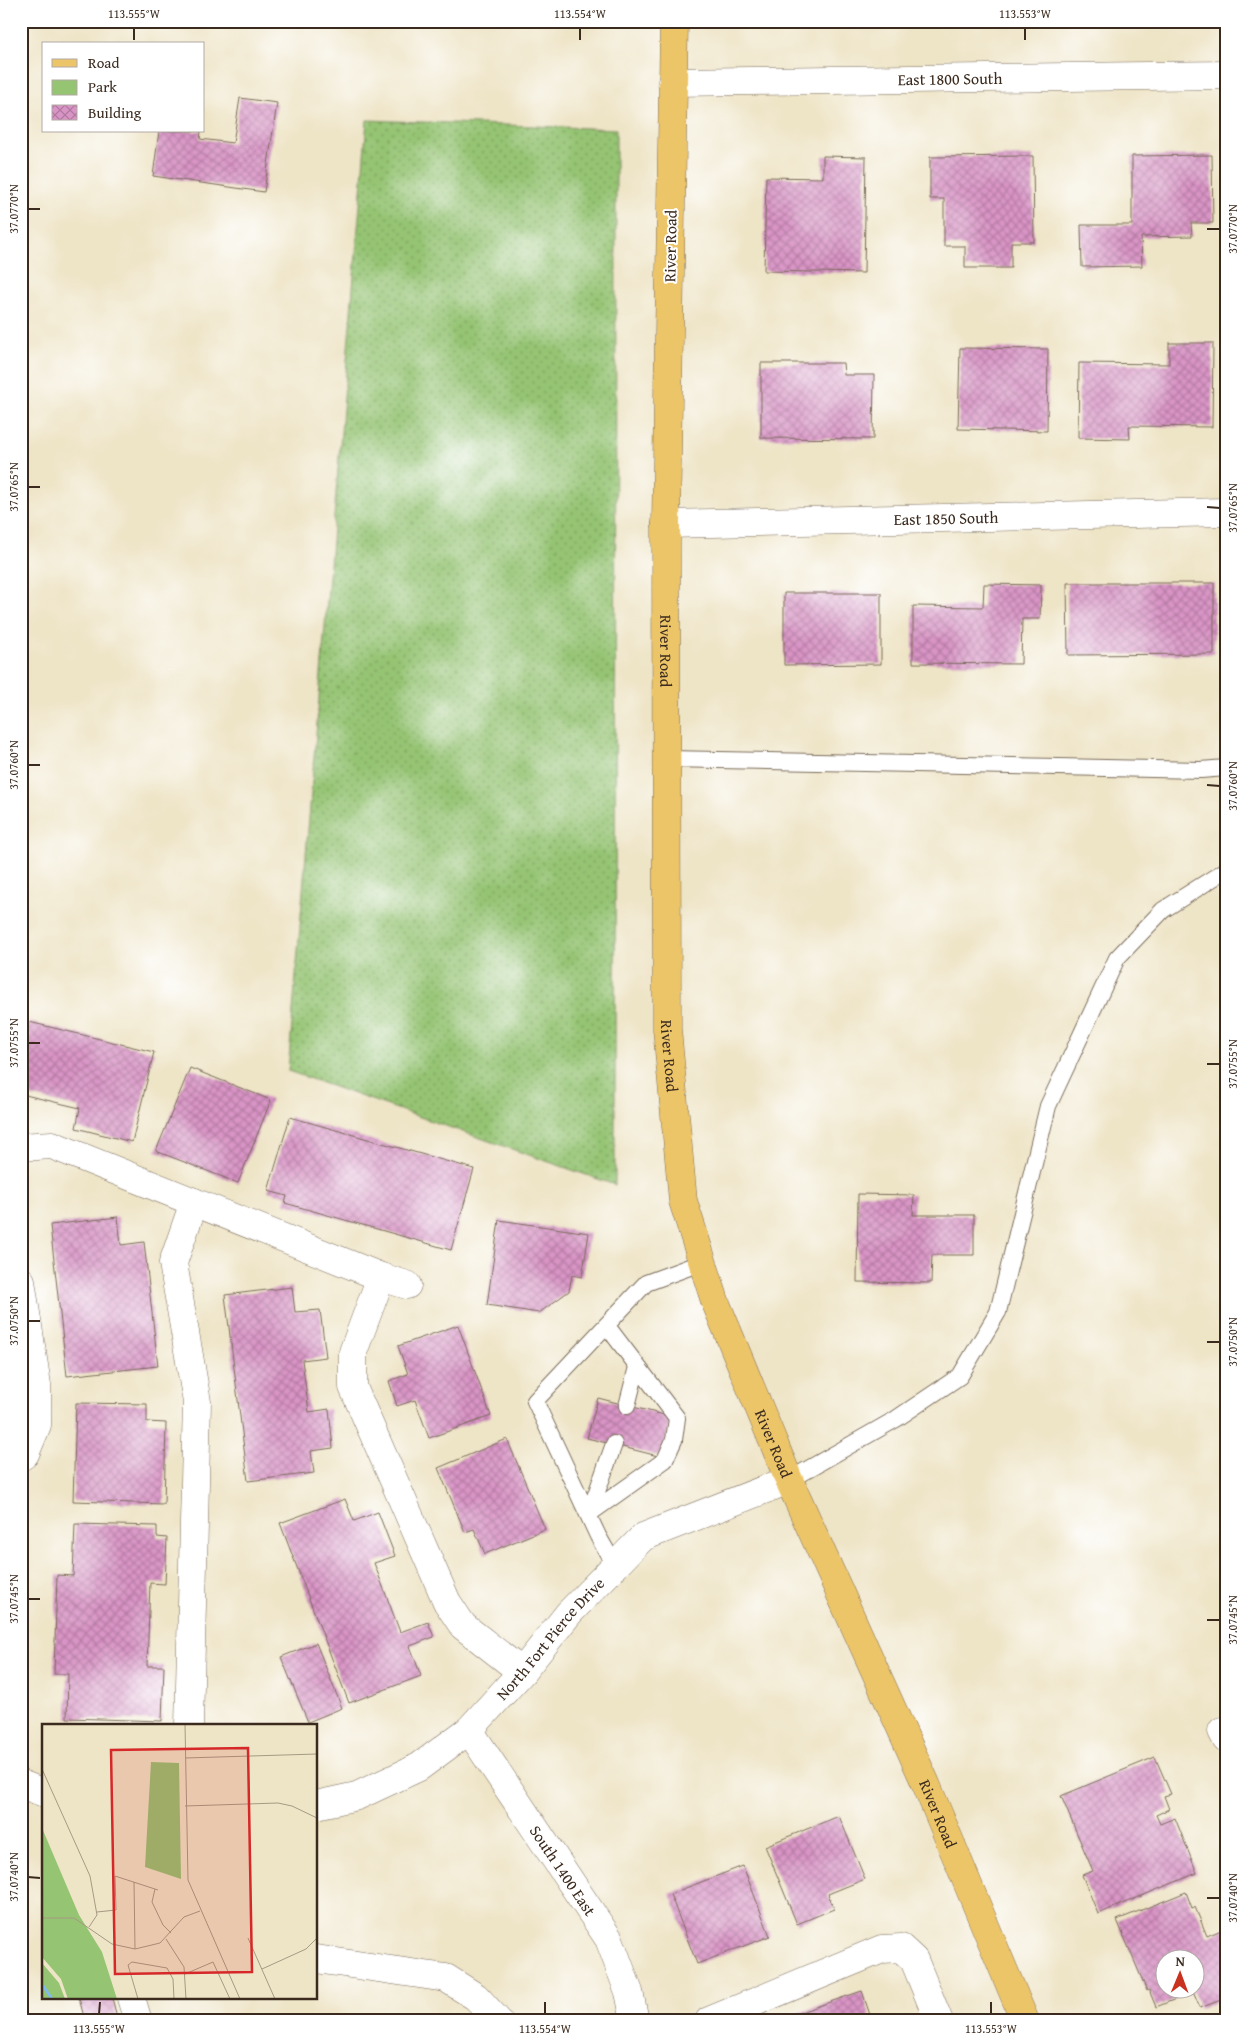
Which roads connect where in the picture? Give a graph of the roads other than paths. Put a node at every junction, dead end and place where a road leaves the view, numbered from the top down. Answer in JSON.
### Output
{"nodes":[{"id":1,"x":674,"y":21,"type":"edge"},
{"id":2,"x":1226,"y":76,"type":"edge"},
{"id":3,"x":672,"y":82,"type":"junction"},
{"id":4,"x":1226,"y":512,"type":"edge"},
{"id":5,"x":666,"y":524,"type":"junction"},
{"id":6,"x":667,"y":759,"type":"junction"},
{"id":7,"x":1226,"y":768,"type":"edge"},
{"id":8,"x":1226,"y":870,"type":"edge"},
{"id":9,"x":21,"y":1147,"type":"edge"},
{"id":10,"x":194,"y":1202,"type":"junction"},
{"id":11,"x":703,"y":1262,"type":"junction"},
{"id":12,"x":381,"y":1277,"type":"junction"},
{"id":13,"x":21,"y":1281,"type":"edge"},
{"id":14,"x":407,"y":1286,"type":"dead end"},
{"id":15,"x":606,"y":1326,"type":"junction"},
{"id":16,"x":638,"y":1367,"type":"junction"},
{"id":17,"x":627,"y":1406,"type":"dead end"},
{"id":18,"x":614,"y":1444,"type":"dead end"},
{"id":19,"x":21,"y":1458,"type":"edge"},
{"id":20,"x":789,"y":1480,"type":"junction"},
{"id":21,"x":588,"y":1514,"type":"junction"},
{"id":22,"x":615,"y":1566,"type":"junction"},
{"id":23,"x":522,"y":1672,"type":"junction"},
{"id":24,"x":189,"y":1724,"type":"edge"},
{"id":25,"x":469,"y":1730,"type":"junction"},
{"id":26,"x":21,"y":1784,"type":"edge"},
{"id":27,"x":42,"y":1792,"type":"edge"},
{"id":28,"x":318,"y":1805,"type":"edge"},
{"id":29,"x":318,"y":1959,"type":"edge"},
{"id":30,"x":132,"y":2000,"type":"edge"},
{"id":31,"x":138,"y":2021,"type":"edge"},
{"id":32,"x":498,"y":2021,"type":"edge"},
{"id":33,"x":635,"y":2021,"type":"edge"},
{"id":34,"x":709,"y":2021,"type":"edge"},
{"id":35,"x":939,"y":2021,"type":"edge"},
{"id":36,"x":1025,"y":2021,"type":"edge"}],
"edges":[{"from":1,"to":3,"type":"main road","name":"River Road"},
{"from":2,"to":3,"type":"street","name":"East 1800 South"},
{"from":3,"to":5,"type":"main road","name":"River Road"},
{"from":4,"to":5,"type":"street","name":"East 1850 South"},
{"from":5,"to":6,"type":"main road","name":"River Road"},
{"from":6,"to":7,"type":"lane"},
{"from":6,"to":11,"type":"main road","name":"River Road"},
{"from":8,"to":20,"type":"lane"},
{"from":9,"to":10,"type":"street"},
{"from":10,"to":12,"type":"street"},
{"from":10,"to":24,"type":"street"},
{"from":11,"to":15,"type":"lane"},
{"from":11,"to":20,"type":"main road","name":"River Road"},
{"from":12,"to":14,"type":"street"},
{"from":12,"to":23,"type":"street"},
{"from":13,"to":19,"type":"street"},
{"from":15,"to":16,"type":"lane"},
{"from":15,"to":21,"type":"lane"},
{"from":16,"to":17,"type":"lane"},
{"from":16,"to":21,"type":"lane"},
{"from":18,"to":21,"type":"lane"},
{"from":20,"to":22,"type":"street","name":"North Fort Pierce Drive"},
{"from":20,"to":36,"type":"main road","name":"River Road"},
{"from":21,"to":22,"type":"lane"},
{"from":22,"to":23,"type":"street","name":"North Fort Pierce Drive"},
{"from":23,"to":25,"type":"street","name":"North Fort Pierce Drive"},
{"from":25,"to":28,"type":"street","name":"North Fort Pierce Drive"},
{"from":25,"to":33,"type":"street","name":"South 1400 East"},
{"from":26,"to":27,"type":"street"},
{"from":29,"to":32,"type":"street"},
{"from":30,"to":31,"type":"street"},
{"from":34,"to":35,"type":"street"}]}
